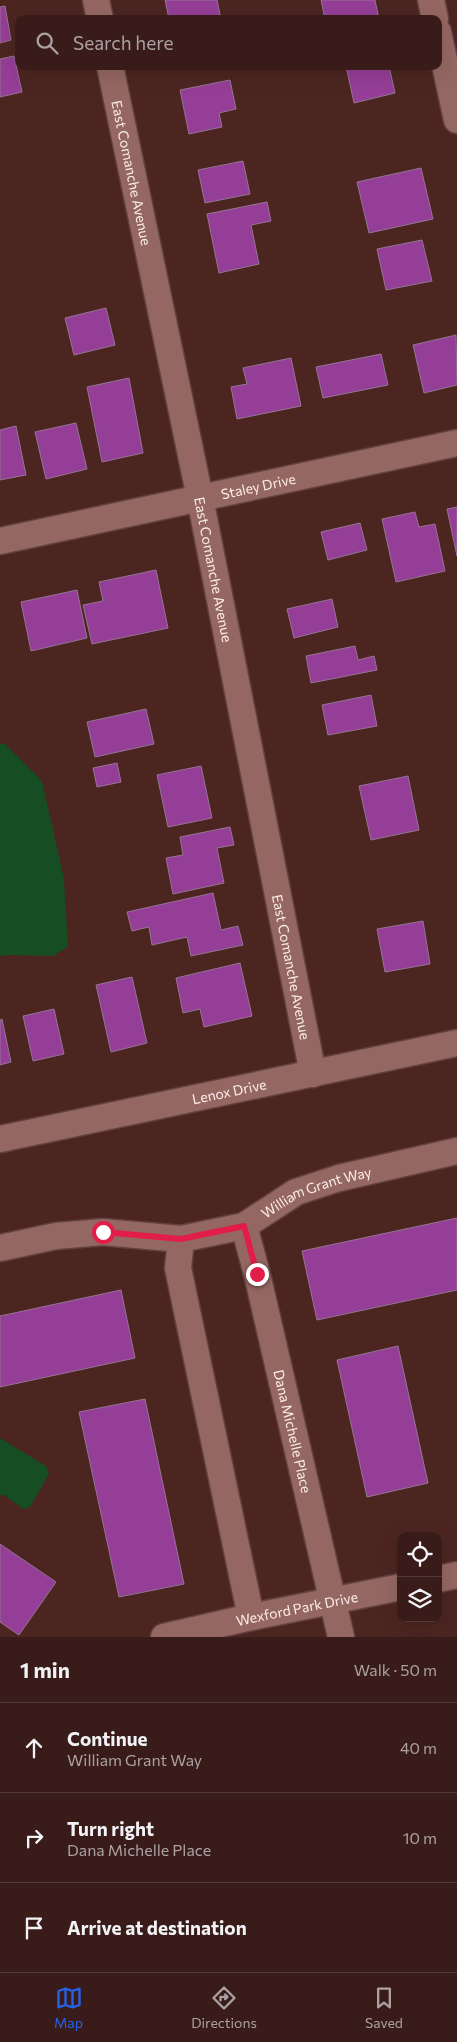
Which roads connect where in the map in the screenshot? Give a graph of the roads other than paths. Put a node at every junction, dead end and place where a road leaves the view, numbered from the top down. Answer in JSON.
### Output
{"nodes":[{"id":1,"x":96,"y":0,"type":"edge"},
{"id":2,"x":432,"y":0,"type":"edge"},
{"id":3,"x":99,"y":15,"type":"edge"},
{"id":4,"x":435,"y":15,"type":"edge"},
{"id":5,"x":442,"y":51,"type":"edge"},
{"id":6,"x":111,"y":70,"type":"edge"},
{"id":7,"x":457,"y":120,"type":"edge"},
{"id":8,"x":457,"y":443,"type":"edge"},
{"id":9,"x":200,"y":498,"type":"junction"},
{"id":10,"x":0,"y":542,"type":"edge"},
{"id":11,"x":457,"y":1043,"type":"edge"},
{"id":12,"x":313,"y":1074,"type":"junction"},
{"id":13,"x":0,"y":1139,"type":"edge"},
{"id":14,"x":457,"y":1151,"type":"edge"},
{"id":15,"x":244,"y":1226,"type":"junction"},
{"id":16,"x":181,"y":1239,"type":"junction"},
{"id":17,"x":0,"y":1248,"type":"edge"},
{"id":18,"x":457,"y":1575,"type":"edge"},
{"id":19,"x":442,"y":1578,"type":"edge"},
{"id":20,"x":397,"y":1588,"type":"edge"},
{"id":21,"x":333,"y":1602,"type":"junction"},
{"id":22,"x":252,"y":1617,"type":"junction"},
{"id":23,"x":164,"y":1637,"type":"edge"},
{"id":24,"x":341,"y":1637,"type":"edge"}],
"edges":[{"from":1,"to":3,"type":"street"},
{"from":2,"to":4,"type":"street"},
{"from":5,"to":7,"type":"street"},
{"from":6,"to":9,"type":"street","name":"East Comanche Avenue"},
{"from":8,"to":9,"type":"street","name":"Staley Drive"},
{"from":9,"to":10,"type":"street","name":"Staley Drive"},
{"from":9,"to":12,"type":"street","name":"East Comanche Avenue"},
{"from":11,"to":12,"type":"street","name":"Lenox Drive"},
{"from":12,"to":13,"type":"street","name":"Lenox Drive"},
{"from":14,"to":15,"type":"street","name":"William Grant Way"},
{"from":15,"to":16,"type":"street","name":"William Grant Way"},
{"from":15,"to":21,"type":"street","name":"Dana Michelle Place"},
{"from":16,"to":17,"type":"street","name":"William Grant Way"},
{"from":16,"to":22,"type":"street"},
{"from":18,"to":19,"type":"street"},
{"from":20,"to":21,"type":"street","name":"Wexford Park Drive"},
{"from":21,"to":22,"type":"street","name":"Wexford Park Drive"},
{"from":21,"to":24,"type":"street","name":"Dana Michelle Place"},
{"from":22,"to":23,"type":"street","name":"Wexford Park Drive"}]}
